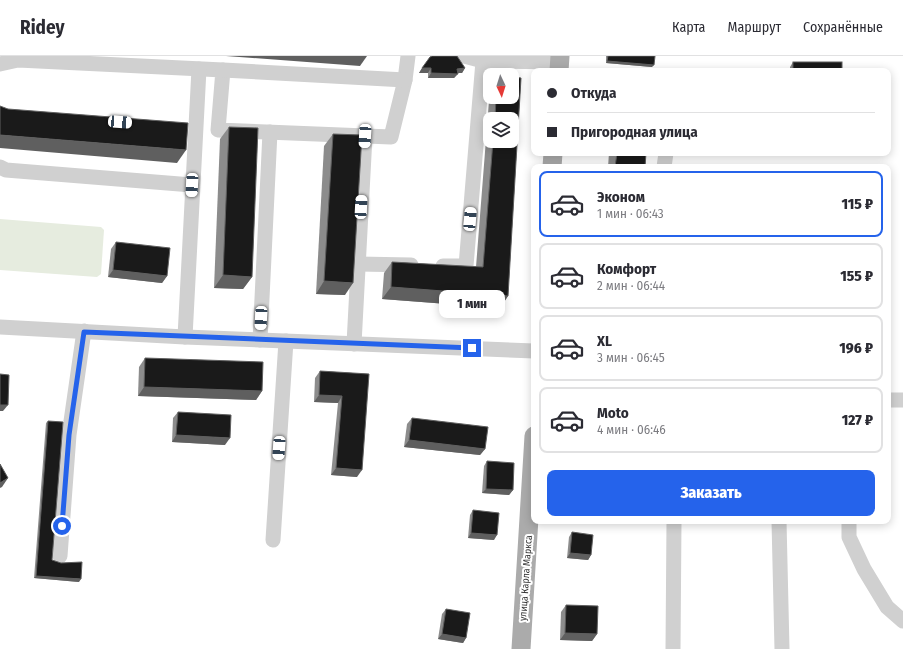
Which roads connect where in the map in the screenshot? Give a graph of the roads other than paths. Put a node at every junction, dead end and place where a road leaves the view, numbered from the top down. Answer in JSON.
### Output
{"nodes":[{"id":1,"x":408,"y":56,"type":"edge"},
{"id":2,"x":464,"y":56,"type":"edge"},
{"id":3,"x":483,"y":60,"type":"junction"},
{"id":4,"x":560,"y":63,"type":"edge"},
{"id":5,"x":0,"y":64,"type":"edge"},
{"id":6,"x":199,"y":69,"type":"junction"},
{"id":7,"x":223,"y":70,"type":"junction"},
{"id":8,"x":404,"y":80,"type":"junction"},
{"id":9,"x":179,"y":126,"type":"edge"},
{"id":10,"x":195,"y":128,"type":"junction"},
{"id":11,"x":270,"y":132,"type":"junction"},
{"id":12,"x":365,"y":136,"type":"junction"},
{"id":13,"x":0,"y":167,"type":"edge"},
{"id":14,"x":192,"y":185,"type":"junction"},
{"id":15,"x":358,"y":264,"type":"junction"},
{"id":16,"x":0,"y":327,"type":"edge"},
{"id":17,"x":84,"y":332,"type":"junction"},
{"id":18,"x":185,"y":337,"type":"junction"},
{"id":19,"x":260,"y":340,"type":"junction"},
{"id":20,"x":286,"y":341,"type":"junction"},
{"id":21,"x":354,"y":344,"type":"junction"},
{"id":22,"x":531,"y":351,"type":"edge"},
{"id":23,"x":531,"y":485,"type":"edge"},
{"id":24,"x":674,"y":524,"type":"edge"},
{"id":25,"x":779,"y":524,"type":"edge"},
{"id":26,"x":849,"y":524,"type":"edge"},
{"id":27,"x":273,"y":540,"type":"dead end"},
{"id":28,"x":60,"y":556,"type":"dead end"},
{"id":29,"x":903,"y":621,"type":"edge"},
{"id":30,"x":521,"y":649,"type":"edge"},
{"id":31,"x":674,"y":649,"type":"edge"},
{"id":32,"x":782,"y":649,"type":"edge"}],
"edges":[{"from":1,"to":8,"type":"street"},
{"from":2,"to":3,"type":"street"},
{"from":3,"to":4,"type":"street"},
{"from":3,"to":15,"type":"street"},
{"from":5,"to":6,"type":"street"},
{"from":6,"to":7,"type":"street"},
{"from":6,"to":10,"type":"street"},
{"from":7,"to":8,"type":"street"},
{"from":7,"to":11,"type":"street"},
{"from":8,"to":12,"type":"street"},
{"from":9,"to":10,"type":"street"},
{"from":10,"to":14,"type":"street"},
{"from":11,"to":12,"type":"street"},
{"from":11,"to":19,"type":"street"},
{"from":12,"to":15,"type":"street"},
{"from":13,"to":14,"type":"street"},
{"from":14,"to":18,"type":"street"},
{"from":15,"to":21,"type":"street"},
{"from":16,"to":17,"type":"street"},
{"from":17,"to":18,"type":"street"},
{"from":17,"to":28,"type":"street"},
{"from":18,"to":19,"type":"street"},
{"from":19,"to":20,"type":"street"},
{"from":20,"to":21,"type":"street"},
{"from":20,"to":27,"type":"street"},
{"from":21,"to":22,"type":"street"},
{"from":23,"to":30,"type":"main road","name":"улица Карла Маркса"},
{"from":24,"to":31,"type":"street"},
{"from":25,"to":32,"type":"street"},
{"from":26,"to":29,"type":"street"}]}
